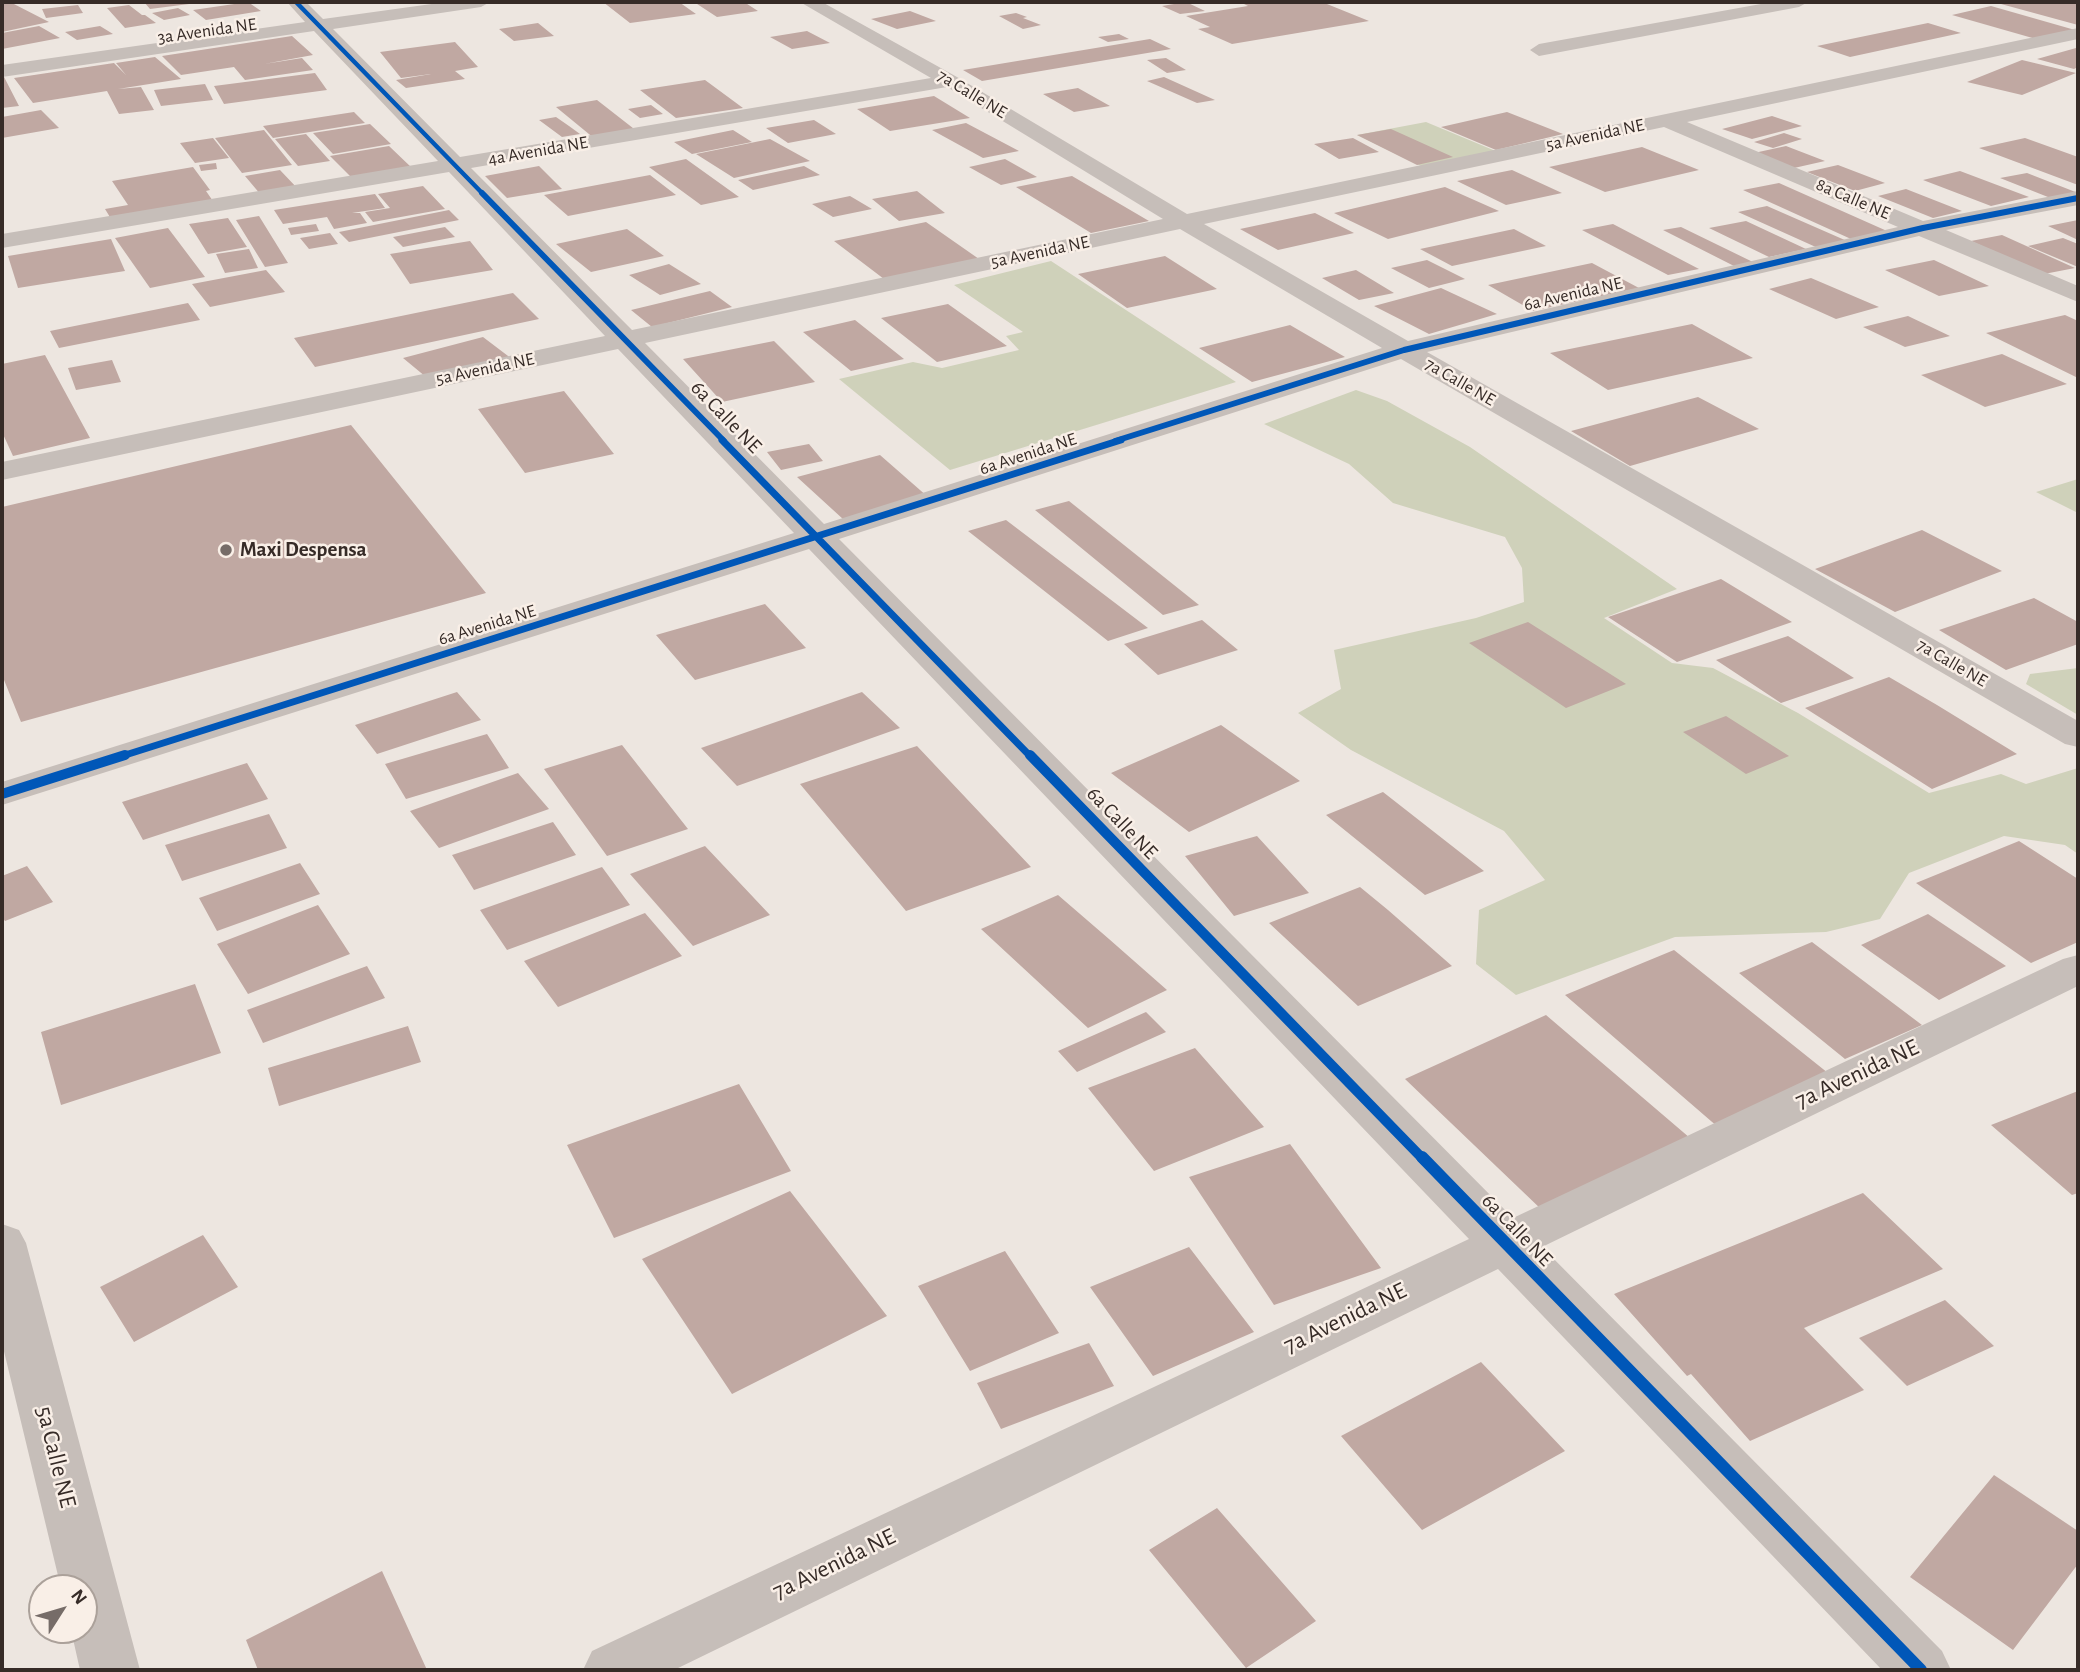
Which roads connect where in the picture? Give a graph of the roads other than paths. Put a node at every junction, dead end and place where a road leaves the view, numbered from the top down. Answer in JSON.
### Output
{"nodes":[{"id":1,"x":411,"y":2,"type":"edge"},
{"id":2,"x":481,"y":2,"type":"edge"},
{"id":3,"x":809,"y":2,"type":"edge"},
{"id":4,"x":1799,"y":2,"type":"edge"},
{"id":5,"x":308,"y":14,"type":"edge"},
{"id":6,"x":2078,"y":33,"type":"edge"},
{"id":7,"x":1539,"y":50,"type":"dead end"},
{"id":8,"x":2,"y":61,"type":"edge"},
{"id":9,"x":2,"y":71,"type":"edge"},
{"id":10,"x":950,"y":81,"type":"junction"},
{"id":11,"x":1666,"y":121,"type":"junction"},
{"id":12,"x":456,"y":165,"type":"junction"},
{"id":13,"x":2078,"y":198,"type":"edge"},
{"id":14,"x":1184,"y":222,"type":"junction"},
{"id":15,"x":1923,"y":228,"type":"junction"},
{"id":16,"x":2,"y":241,"type":"edge"},
{"id":17,"x":2078,"y":295,"type":"edge"},
{"id":18,"x":626,"y":340,"type":"junction"},
{"id":19,"x":1404,"y":350,"type":"junction"},
{"id":20,"x":2,"y":471,"type":"edge"},
{"id":21,"x":819,"y":537,"type":"junction"},
{"id":22,"x":2078,"y":736,"type":"edge"},
{"id":23,"x":2,"y":794,"type":"edge"},
{"id":24,"x":2078,"y":969,"type":"edge"},
{"id":25,"x":1504,"y":1242,"type":"junction"},
{"id":26,"x":2,"y":1243,"type":"edge"},
{"id":27,"x":110,"y":1670,"type":"edge"},
{"id":28,"x":613,"y":1670,"type":"edge"},
{"id":29,"x":1922,"y":1670,"type":"edge"}],
"edges":[{"from":1,"to":5,"type":"street","name":"3a Avenida NE"},
{"from":2,"to":5,"type":"street"},
{"from":3,"to":10,"type":"street","name":"7a Calle NE"},
{"from":4,"to":7,"type":"street"},
{"from":5,"to":8,"type":"street","name":"3a Avenida NE"},
{"from":5,"to":9,"type":"street"},
{"from":5,"to":12,"type":"street","name":"6a Calle NE"},
{"from":6,"to":11,"type":"street","name":"5a Avenida NE"},
{"from":10,"to":12,"type":"street","name":"4a Avenida NE"},
{"from":10,"to":14,"type":"street","name":"7a Calle NE"},
{"from":11,"to":14,"type":"street","name":"5a Avenida NE"},
{"from":11,"to":15,"type":"street","name":"8a Calle NE"},
{"from":12,"to":16,"type":"street","name":"4a Avenida NE"},
{"from":12,"to":18,"type":"street","name":"6a Calle NE"},
{"from":13,"to":15,"type":"street","name":"6a Avenida NE"},
{"from":14,"to":18,"type":"street","name":"5a Avenida NE"},
{"from":14,"to":19,"type":"street","name":"7a Calle NE"},
{"from":15,"to":17,"type":"street","name":"8a Calle NE"},
{"from":15,"to":19,"type":"street","name":"6a Avenida NE"},
{"from":18,"to":20,"type":"street","name":"5a Avenida NE"},
{"from":18,"to":21,"type":"street","name":"6a Calle NE"},
{"from":19,"to":21,"type":"street","name":"6a Avenida NE"},
{"from":19,"to":22,"type":"street","name":"7a Calle NE"},
{"from":21,"to":23,"type":"street","name":"6a Avenida NE"},
{"from":21,"to":25,"type":"street","name":"6a Calle NE"},
{"from":24,"to":25,"type":"street","name":"7a Avenida NE"},
{"from":25,"to":28,"type":"street","name":"7a Avenida NE"},
{"from":25,"to":29,"type":"street","name":"6a Calle NE"},
{"from":26,"to":27,"type":"street","name":"5a Calle NE"}]}
